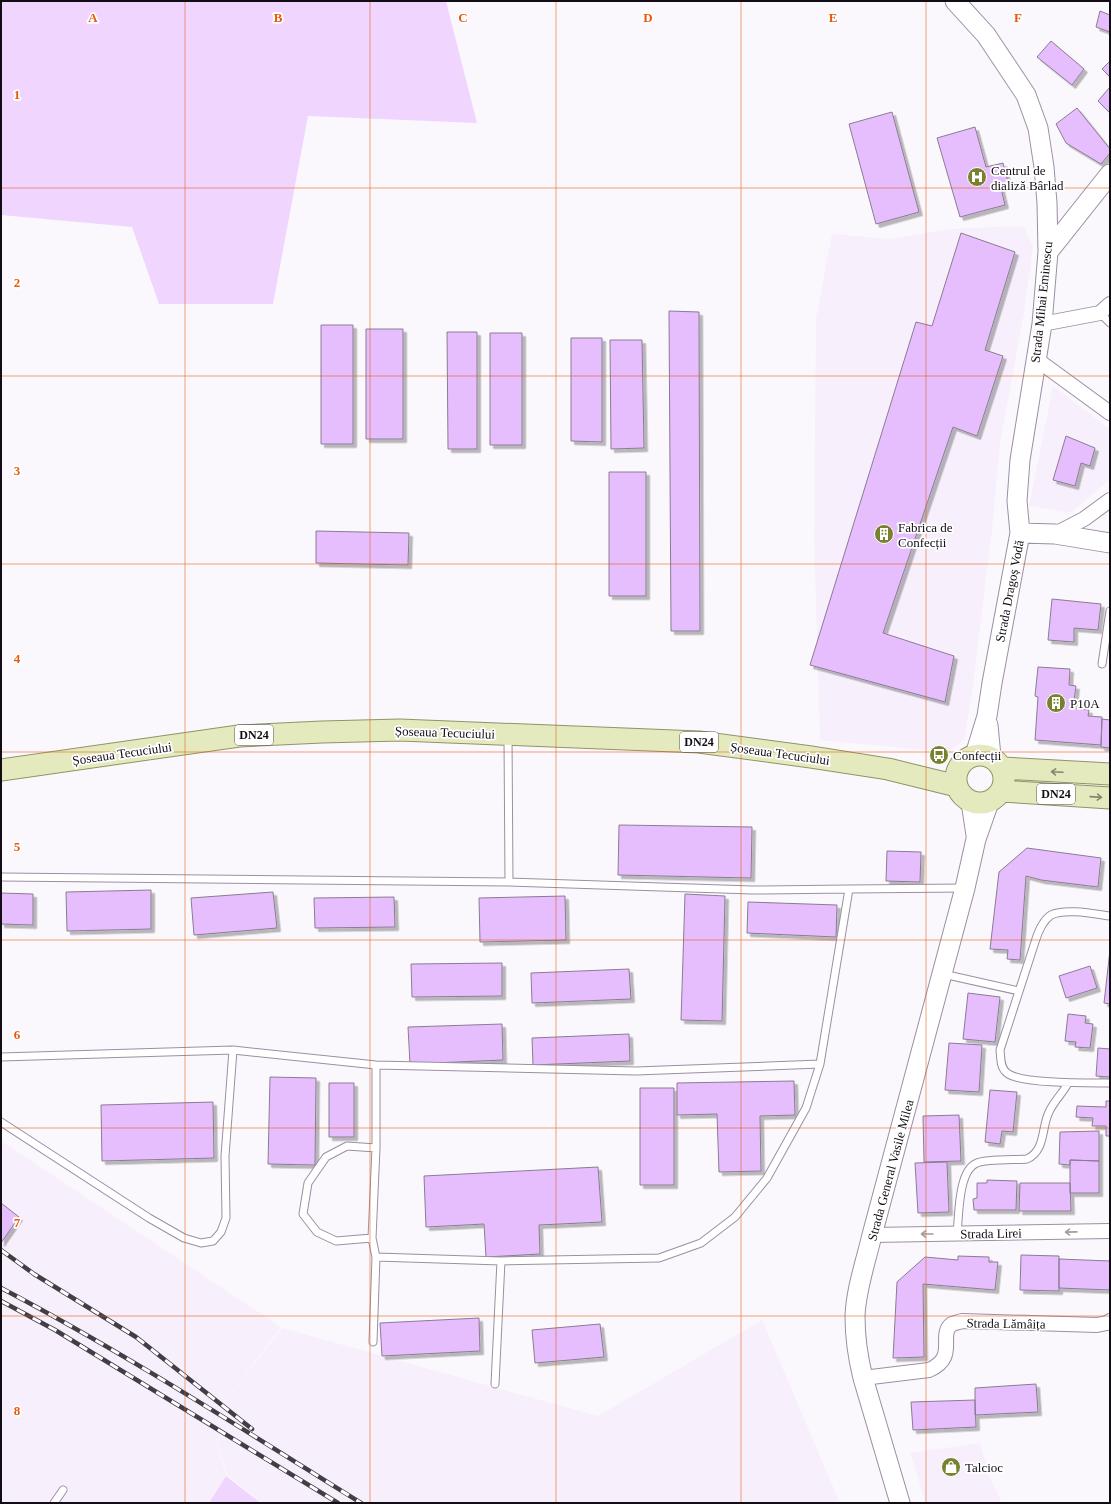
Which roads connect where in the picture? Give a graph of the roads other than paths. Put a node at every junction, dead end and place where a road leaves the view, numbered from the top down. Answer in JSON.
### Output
{"nodes":[{"id":1,"x":955,"y":1,"type":"edge"},
{"id":2,"x":1110,"y":174,"type":"edge"},
{"id":3,"x":1048,"y":252,"type":"junction"},
{"id":4,"x":1105,"y":308,"type":"edge"},
{"id":5,"x":1110,"y":323,"type":"edge"},
{"id":6,"x":1042,"y":324,"type":"junction"},
{"id":7,"x":1036,"y":359,"type":"junction"},
{"id":8,"x":1110,"y":413,"type":"edge"},
{"id":9,"x":1110,"y":500,"type":"edge"},
{"id":10,"x":1020,"y":533,"type":"junction"},
{"id":11,"x":1055,"y":534,"type":"junction"},
{"id":12,"x":1110,"y":543,"type":"edge"},
{"id":13,"x":1110,"y":611,"type":"edge"},
{"id":14,"x":1102,"y":664,"type":"dead end"},
{"id":15,"x":508,"y":734,"type":"junction"},
{"id":16,"x":989,"y":760,"type":"junction"},
{"id":17,"x":1,"y":770,"type":"edge"},
{"id":18,"x":1110,"y":774,"type":"edge"},
{"id":19,"x":957,"y":778,"type":"junction"},
{"id":20,"x":987,"y":798,"type":"junction"},
{"id":21,"x":1110,"y":798,"type":"edge"},
{"id":22,"x":1,"y":878,"type":"edge"},
{"id":23,"x":509,"y":882,"type":"junction"},
{"id":24,"x":965,"y":888,"type":"junction"},
{"id":25,"x":849,"y":889,"type":"junction"},
{"id":26,"x":1110,"y":916,"type":"edge"},
{"id":27,"x":942,"y":973,"type":"junction"},
{"id":28,"x":1019,"y":991,"type":"junction"},
{"id":29,"x":233,"y":1050,"type":"junction"},
{"id":30,"x":1,"y":1057,"type":"edge"},
{"id":31,"x":820,"y":1064,"type":"junction"},
{"id":32,"x":376,"y":1065,"type":"junction"},
{"id":33,"x":1068,"y":1083,"type":"junction"},
{"id":34,"x":1110,"y":1083,"type":"edge"},
{"id":35,"x":1,"y":1122,"type":"edge"},
{"id":36,"x":376,"y":1148,"type":"junction"},
{"id":37,"x":1110,"y":1231,"type":"edge"},
{"id":38,"x":957,"y":1234,"type":"junction"},
{"id":39,"x":872,"y":1235,"type":"junction"},
{"id":40,"x":372,"y":1238,"type":"junction"},
{"id":41,"x":376,"y":1257,"type":"junction"},
{"id":42,"x":501,"y":1262,"type":"junction"},
{"id":43,"x":1110,"y":1321,"type":"edge"},
{"id":44,"x":373,"y":1342,"type":"dead end"},
{"id":45,"x":863,"y":1378,"type":"junction"},
{"id":46,"x":495,"y":1384,"type":"dead end"},
{"id":47,"x":63,"y":1490,"type":"dead end"},
{"id":48,"x":54,"y":1503,"type":"edge"},
{"id":49,"x":900,"y":1503,"type":"edge"}],
"edges":[{"from":1,"to":3,"type":"main road","name":"Strada Mihai Eminescu"},
{"from":2,"to":3,"type":"main road"},
{"from":3,"to":6,"type":"main road","name":"Strada Mihai Eminescu"},
{"from":4,"to":5,"type":"lane"},
{"from":4,"to":6,"type":"street"},
{"from":6,"to":7,"type":"main road","name":"Strada Mihai Eminescu"},
{"from":7,"to":8,"type":"street"},
{"from":7,"to":10,"type":"main road","name":"Strada Mihai Eminescu"},
{"from":9,"to":11,"type":"street"},
{"from":10,"to":11,"type":"main road","name":"Strada Dragoș Vodă"},
{"from":10,"to":16,"type":"main road","name":"Strada Dragoș Vodă"},
{"from":11,"to":12,"type":"main road","name":"Strada Dragoș Vodă"},
{"from":13,"to":14,"type":"lane"},
{"from":15,"to":17,"type":"main road","name":"Șoseaua Tecuciului","number":"DN24"},
{"from":15,"to":19,"type":"main road","name":"Șoseaua Tecuciului","number":"DN24"},
{"from":15,"to":23,"type":"lane"},
{"from":18,"to":16,"type":"main road","number":"DN24","one_way":true},
{"from":16,"to":19,"type":"main road"},
{"from":16,"to":20,"type":"main road"},
{"from":19,"to":20,"type":"main road"},
{"from":20,"to":21,"type":"main road","number":"DN24","one_way":true},
{"from":20,"to":24,"type":"main road","name":"Strada General Vasile Milea"},
{"from":22,"to":23,"type":"lane"},
{"from":23,"to":25,"type":"lane"},
{"from":24,"to":25,"type":"lane"},
{"from":24,"to":27,"type":"main road","name":"Strada General Vasile Milea"},
{"from":25,"to":31,"type":"lane"},
{"from":26,"to":28,"type":"lane"},
{"from":27,"to":28,"type":"lane"},
{"from":27,"to":39,"type":"main road","name":"Strada General Vasile Milea"},
{"from":28,"to":33,"type":"lane"},
{"from":29,"to":30,"type":"lane"},
{"from":29,"to":32,"type":"lane"},
{"from":29,"to":35,"type":"lane"},
{"from":31,"to":32,"type":"lane"},
{"from":31,"to":42,"type":"lane"},
{"from":32,"to":36,"type":"lane"},
{"from":33,"to":34,"type":"lane"},
{"from":33,"to":38,"type":"lane"},
{"from":36,"to":40,"type":"lane"},
{"from":36,"to":40,"type":"lane"},
{"from":37,"to":38,"type":"street","name":"Strada Lirei","one_way":true},
{"from":38,"to":39,"type":"street","name":"Strada Lirei","one_way":true},
{"from":39,"to":45,"type":"main road","name":"Strada General Vasile Milea"},
{"from":40,"to":41,"type":"lane"},
{"from":41,"to":42,"type":"lane"},
{"from":41,"to":44,"type":"lane"},
{"from":42,"to":46,"type":"lane"},
{"from":43,"to":45,"type":"street","name":"Strada Lămâița"},
{"from":45,"to":49,"type":"main road","name":"Strada General Vasile Milea"},
{"from":47,"to":48,"type":"lane"}]}
